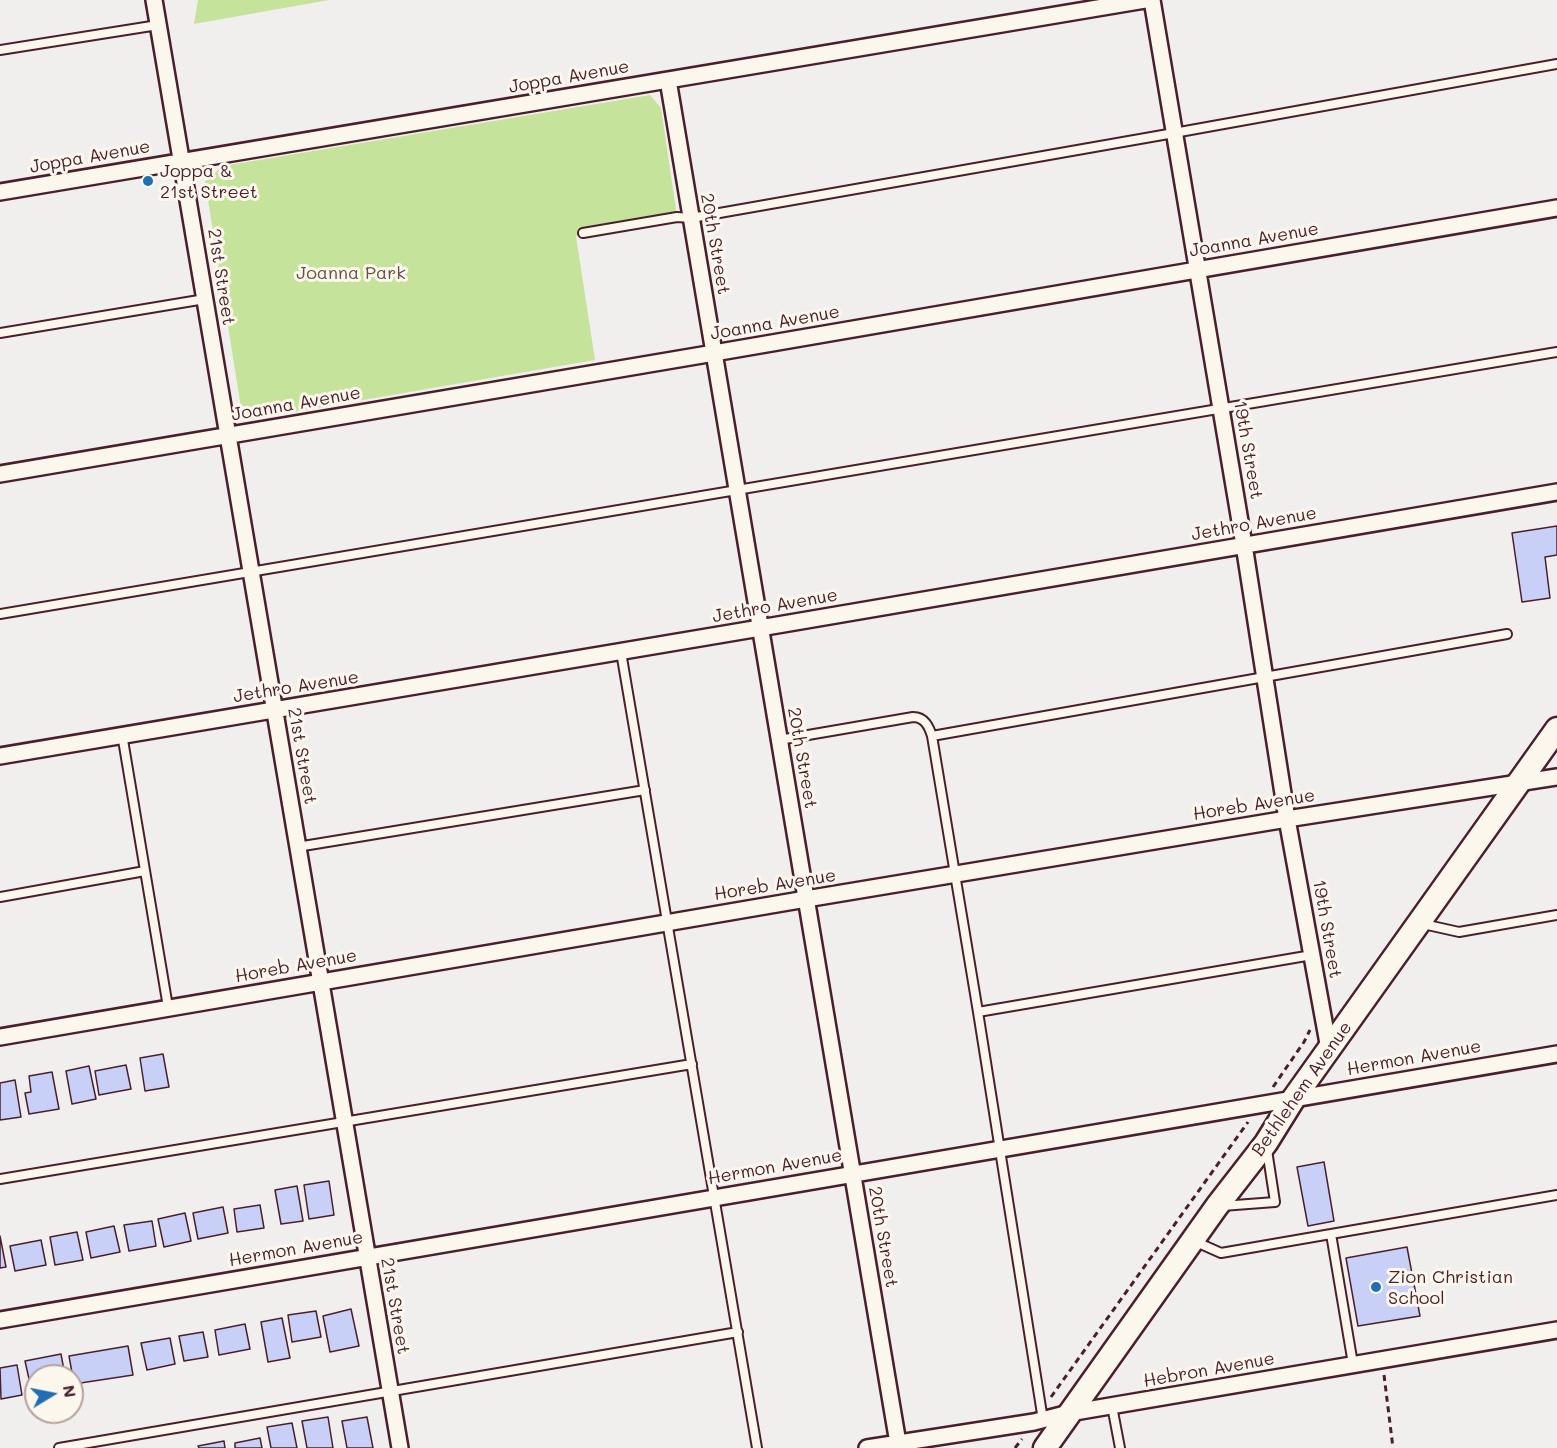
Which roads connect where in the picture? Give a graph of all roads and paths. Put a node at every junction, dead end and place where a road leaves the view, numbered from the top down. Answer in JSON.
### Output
{"nodes":[{"id":1,"x":154,"y":0,"type":"edge"},
{"id":2,"x":1145,"y":0,"type":"edge"},
{"id":3,"x":1152,"y":0,"type":"edge"},
{"id":4,"x":159,"y":24,"type":"junction"},
{"id":5,"x":0,"y":51,"type":"edge"},
{"id":6,"x":1557,"y":64,"type":"edge"},
{"id":7,"x":668,"y":80,"type":"junction"},
{"id":8,"x":1174,"y":134,"type":"junction"},
{"id":9,"x":182,"y":162,"type":"junction"},
{"id":10,"x":0,"y":192,"type":"edge"},
{"id":11,"x":1557,"y":208,"type":"edge"},
{"id":12,"x":691,"y":218,"type":"junction"},
{"id":13,"x":583,"y":233,"type":"dead end"},
{"id":14,"x":1198,"y":270,"type":"junction"},
{"id":15,"x":205,"y":299,"type":"junction"},
{"id":16,"x":0,"y":333,"type":"edge"},
{"id":17,"x":1557,"y":352,"type":"edge"},
{"id":18,"x":714,"y":353,"type":"junction"},
{"id":19,"x":1221,"y":408,"type":"junction"},
{"id":20,"x":228,"y":436,"type":"junction"},
{"id":21,"x":0,"y":474,"type":"edge"},
{"id":22,"x":737,"y":490,"type":"junction"},
{"id":23,"x":1557,"y":492,"type":"edge"},
{"id":24,"x":1244,"y":545,"type":"junction"},
{"id":25,"x":251,"y":572,"type":"junction"},
{"id":26,"x":0,"y":614,"type":"edge"},
{"id":27,"x":760,"y":628,"type":"junction"},
{"id":28,"x":1508,"y":634,"type":"dead end"},
{"id":29,"x":621,"y":652,"type":"junction"},
{"id":30,"x":1265,"y":678,"type":"junction"},
{"id":31,"x":274,"y":711,"type":"junction"},
{"id":32,"x":1557,"y":729,"type":"edge"},
{"id":33,"x":122,"y":734,"type":"junction"},
{"id":34,"x":932,"y":736,"type":"junction"},
{"id":35,"x":779,"y":740,"type":"junction"},
{"id":36,"x":0,"y":756,"type":"edge"},
{"id":37,"x":1557,"y":777,"type":"edge"},
{"id":38,"x":1517,"y":784,"type":"junction"},
{"id":39,"x":645,"y":790,"type":"junction"},
{"id":40,"x":1287,"y":819,"type":"junction"},
{"id":41,"x":297,"y":847,"type":"junction"},
{"id":42,"x":145,"y":870,"type":"junction"},
{"id":43,"x":955,"y":875,"type":"junction"},
{"id":44,"x":0,"y":897,"type":"edge"},
{"id":45,"x":806,"y":899,"type":"junction"},
{"id":46,"x":1557,"y":915,"type":"edge"},
{"id":47,"x":668,"y":922,"type":"junction"},
{"id":48,"x":1419,"y":923,"type":"junction"},
{"id":49,"x":1312,"y":955,"type":"junction"},
{"id":50,"x":320,"y":981,"type":"junction"},
{"id":51,"x":168,"y":1007,"type":"junction"},
{"id":52,"x":1322,"y":1011,"type":"junction"},
{"id":53,"x":978,"y":1012,"type":"junction"},
{"id":54,"x":0,"y":1037,"type":"edge"},
{"id":55,"x":1329,"y":1049,"type":"junction"},
{"id":56,"x":1557,"y":1054,"type":"edge"},
{"id":57,"x":692,"y":1065,"type":"junction"},
{"id":58,"x":1294,"y":1098,"type":"junction"},
{"id":59,"x":1262,"y":1104,"type":"junction"},
{"id":60,"x":344,"y":1122,"type":"junction"},
{"id":61,"x":1266,"y":1143,"type":"junction"},
{"id":62,"x":1000,"y":1148,"type":"junction"},
{"id":63,"x":853,"y":1174,"type":"junction"},
{"id":64,"x":0,"y":1179,"type":"edge"},
{"id":65,"x":1557,"y":1195,"type":"edge"},
{"id":66,"x":714,"y":1198,"type":"junction"},
{"id":67,"x":1217,"y":1206,"type":"junction"},
{"id":68,"x":1331,"y":1234,"type":"junction"},
{"id":69,"x":1193,"y":1240,"type":"junction"},
{"id":70,"x":367,"y":1257,"type":"junction"},
{"id":71,"x":0,"y":1320,"type":"edge"},
{"id":72,"x":1557,"y":1330,"type":"edge"},
{"id":73,"x":738,"y":1332,"type":"junction"},
{"id":74,"x":1382,"y":1359,"type":"junction"},
{"id":75,"x":1353,"y":1365,"type":"junction"},
{"id":76,"x":390,"y":1392,"type":"junction"},
{"id":77,"x":1112,"y":1406,"type":"junction"},
{"id":78,"x":1069,"y":1413,"type":"junction"},
{"id":79,"x":1042,"y":1416,"type":"junction"},
{"id":80,"x":898,"y":1443,"type":"junction"},
{"id":81,"x":59,"y":1448,"type":"edge"},
{"id":82,"x":400,"y":1448,"type":"edge"},
{"id":83,"x":757,"y":1448,"type":"edge"},
{"id":84,"x":867,"y":1448,"type":"edge"},
{"id":85,"x":1045,"y":1448,"type":"edge"},
{"id":86,"x":1120,"y":1448,"type":"edge"},
{"id":87,"x":1393,"y":1448,"type":"edge"}],
"edges":[{"from":1,"to":4,"type":"street","name":"21st Street"},
{"from":2,"to":7,"type":"street","name":"Joppa Avenue"},
{"from":3,"to":8,"type":"street","name":"19th Street"},
{"from":4,"to":5,"type":"lane"},
{"from":4,"to":9,"type":"street","name":"21st Street"},
{"from":6,"to":8,"type":"lane"},
{"from":7,"to":9,"type":"street","name":"Joppa Avenue"},
{"from":7,"to":12,"type":"street","name":"20th Street"},
{"from":8,"to":12,"type":"lane"},
{"from":8,"to":14,"type":"street","name":"19th Street"},
{"from":9,"to":10,"type":"street","name":"Joppa Avenue"},
{"from":9,"to":15,"type":"street","name":"21st Street"},
{"from":11,"to":14,"type":"street","name":"Joanna Avenue"},
{"from":12,"to":13,"type":"lane"},
{"from":12,"to":18,"type":"street","name":"20th Street"},
{"from":14,"to":18,"type":"street","name":"Joanna Avenue"},
{"from":14,"to":19,"type":"street","name":"19th Street"},
{"from":15,"to":16,"type":"lane"},
{"from":15,"to":20,"type":"street","name":"21st Street"},
{"from":17,"to":19,"type":"lane"},
{"from":18,"to":20,"type":"street","name":"Joanna Avenue"},
{"from":18,"to":22,"type":"street","name":"20th Street"},
{"from":19,"to":22,"type":"lane"},
{"from":19,"to":24,"type":"street","name":"19th Street"},
{"from":20,"to":21,"type":"street","name":"Joanna Avenue"},
{"from":20,"to":25,"type":"street","name":"21st Street"},
{"from":22,"to":25,"type":"lane"},
{"from":22,"to":27,"type":"street","name":"20th Street"},
{"from":23,"to":24,"type":"street","name":"Jethro Avenue"},
{"from":24,"to":27,"type":"street","name":"Jethro Avenue"},
{"from":24,"to":30,"type":"street","name":"19th Street"},
{"from":25,"to":26,"type":"lane"},
{"from":25,"to":31,"type":"street","name":"21st Street"},
{"from":27,"to":29,"type":"street","name":"Jethro Avenue"},
{"from":27,"to":35,"type":"street","name":"20th Street"},
{"from":28,"to":30,"type":"lane"},
{"from":29,"to":31,"type":"street","name":"Jethro Avenue"},
{"from":29,"to":39,"type":"lane"},
{"from":30,"to":34,"type":"lane"},
{"from":30,"to":40,"type":"street","name":"19th Street"},
{"from":31,"to":33,"type":"street","name":"Jethro Avenue"},
{"from":31,"to":41,"type":"street","name":"21st Street"},
{"from":32,"to":38,"type":"main road","name":"Bethlehem Avenue"},
{"from":33,"to":36,"type":"street","name":"Jethro Avenue"},
{"from":33,"to":42,"type":"lane"},
{"from":34,"to":35,"type":"lane"},
{"from":34,"to":43,"type":"lane"},
{"from":35,"to":45,"type":"street","name":"20th Street"},
{"from":37,"to":38,"type":"street","name":"Horeb Avenue"},
{"from":38,"to":40,"type":"street","name":"Horeb Avenue"},
{"from":38,"to":48,"type":"main road","name":"Bethlehem Avenue"},
{"from":39,"to":41,"type":"lane"},
{"from":39,"to":47,"type":"lane"},
{"from":40,"to":43,"type":"street","name":"Horeb Avenue"},
{"from":40,"to":49,"type":"street","name":"19th Street"},
{"from":41,"to":50,"type":"street","name":"21st Street"},
{"from":42,"to":44,"type":"lane"},
{"from":42,"to":51,"type":"lane"},
{"from":43,"to":45,"type":"street","name":"Horeb Avenue"},
{"from":43,"to":53,"type":"lane"},
{"from":45,"to":47,"type":"street","name":"Horeb Avenue"},
{"from":45,"to":63,"type":"street","name":"20th Street"},
{"from":46,"to":48,"type":"lane"},
{"from":47,"to":50,"type":"street","name":"Horeb Avenue"},
{"from":47,"to":57,"type":"lane"},
{"from":48,"to":55,"type":"main road","name":"Bethlehem Avenue"},
{"from":49,"to":52,"type":"street","name":"19th Street"},
{"from":49,"to":53,"type":"lane"},
{"from":50,"to":51,"type":"street","name":"Horeb Avenue"},
{"from":50,"to":60,"type":"street","name":"21st Street"},
{"from":51,"to":54,"type":"street","name":"Horeb Avenue"},
{"from":52,"to":55,"type":"street","name":"19th Street"},
{"from":52,"to":59,"type":"path"},
{"from":53,"to":62,"type":"lane"},
{"from":55,"to":58,"type":"main road","name":"Bethlehem Avenue"},
{"from":56,"to":58,"type":"street","name":"Hermon Avenue"},
{"from":57,"to":60,"type":"lane"},
{"from":57,"to":66,"type":"lane"},
{"from":58,"to":59,"type":"street","name":"Hermon Avenue"},
{"from":58,"to":61,"type":"main road","name":"Bethlehem Avenue"},
{"from":59,"to":62,"type":"street","name":"Hermon Avenue"},
{"from":59,"to":79,"type":"path"},
{"from":60,"to":64,"type":"lane"},
{"from":60,"to":70,"type":"street","name":"21st Street"},
{"from":61,"to":67,"type":"main road","name":"Bethlehem Avenue"},
{"from":61,"to":67,"type":"lane"},
{"from":62,"to":63,"type":"street","name":"Hermon Avenue"},
{"from":62,"to":79,"type":"lane"},
{"from":63,"to":66,"type":"street","name":"Hermon Avenue"},
{"from":63,"to":80,"type":"street","name":"20th Street"},
{"from":65,"to":68,"type":"lane"},
{"from":66,"to":70,"type":"street","name":"Hermon Avenue"},
{"from":66,"to":73,"type":"lane"},
{"from":67,"to":69,"type":"main road","name":"Bethlehem Avenue"},
{"from":68,"to":69,"type":"lane"},
{"from":68,"to":75,"type":"lane"},
{"from":69,"to":78,"type":"main road","name":"Bethlehem Avenue"},
{"from":70,"to":71,"type":"street","name":"Hermon Avenue"},
{"from":70,"to":76,"type":"street","name":"21st Street"},
{"from":72,"to":74,"type":"street","name":"Hebron Avenue"},
{"from":73,"to":76,"type":"lane"},
{"from":73,"to":83,"type":"lane"},
{"from":74,"to":75,"type":"street","name":"Hebron Avenue"},
{"from":74,"to":87,"type":"path"},
{"from":75,"to":77,"type":"street","name":"Hebron Avenue"},
{"from":76,"to":81,"type":"lane"},
{"from":76,"to":82,"type":"street","name":"21st Street"},
{"from":77,"to":78,"type":"street","name":"Hebron Avenue"},
{"from":77,"to":86,"type":"lane"},
{"from":78,"to":79,"type":"street","name":"Hebron Avenue"},
{"from":78,"to":85,"type":"main road","name":"Bethlehem Avenue"},
{"from":79,"to":80,"type":"street","name":"Hebron Avenue"},
{"from":80,"to":84,"type":"street","name":"Hebron Avenue"}]}
